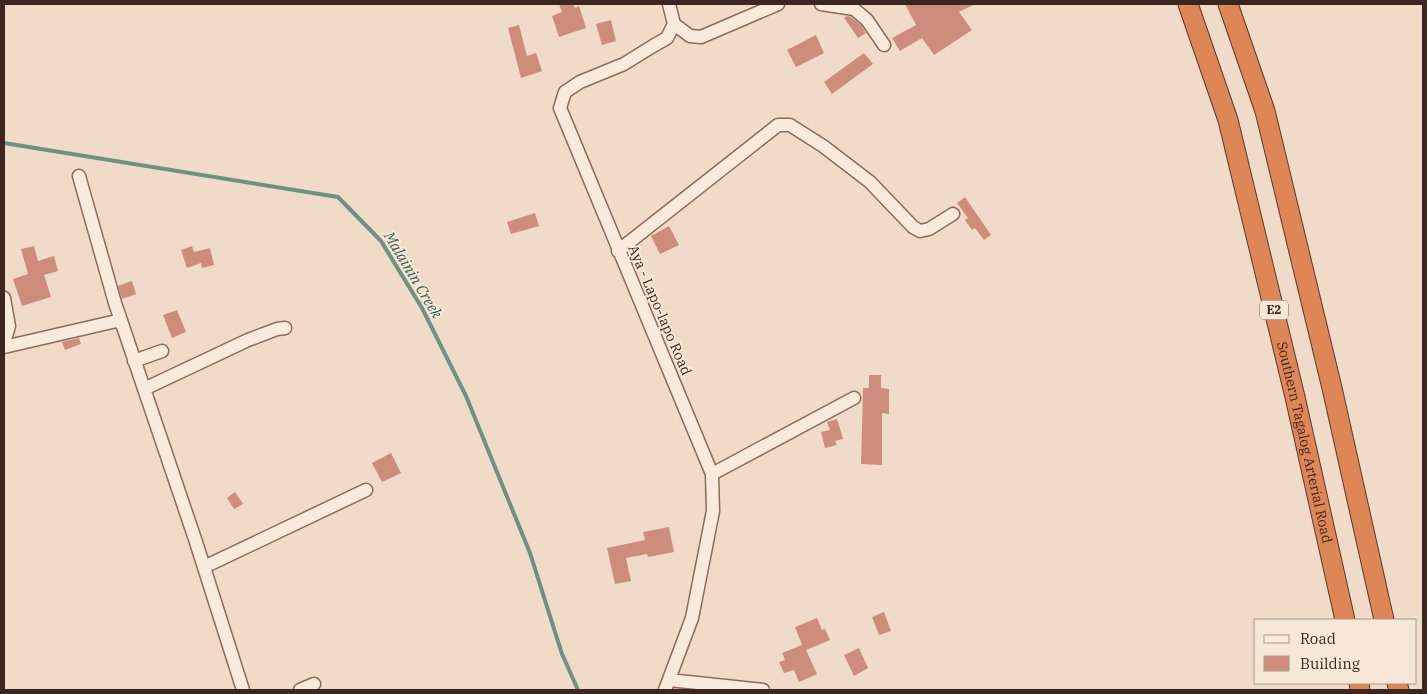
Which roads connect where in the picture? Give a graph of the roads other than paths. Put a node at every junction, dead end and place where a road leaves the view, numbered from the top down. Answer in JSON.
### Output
{"nodes":[{"id":1,"x":669,"y":4,"type":"edge"},
{"id":2,"x":778,"y":4,"type":"edge"},
{"id":3,"x":821,"y":4,"type":"edge"},
{"id":4,"x":1188,"y":4,"type":"edge"},
{"id":5,"x":1228,"y":4,"type":"edge"},
{"id":6,"x":674,"y":24,"type":"junction"},
{"id":7,"x":884,"y":45,"type":"dead end"},
{"id":8,"x":79,"y":176,"type":"dead end"},
{"id":9,"x":953,"y":214,"type":"dead end"},
{"id":10,"x":618,"y":251,"type":"junction"},
{"id":11,"x":4,"y":298,"type":"edge"},
{"id":12,"x":120,"y":320,"type":"junction"},
{"id":13,"x":285,"y":328,"type":"dead end"},
{"id":14,"x":4,"y":343,"type":"edge"},
{"id":15,"x":4,"y":347,"type":"edge"},
{"id":16,"x":162,"y":351,"type":"dead end"},
{"id":17,"x":134,"y":361,"type":"junction"},
{"id":18,"x":144,"y":389,"type":"junction"},
{"id":19,"x":854,"y":398,"type":"dead end"},
{"id":20,"x":712,"y":474,"type":"junction"},
{"id":21,"x":366,"y":490,"type":"dead end"},
{"id":22,"x":204,"y":567,"type":"junction"},
{"id":23,"x":1345,"y":619,"type":"edge"},
{"id":24,"x":1384,"y":619,"type":"edge"},
{"id":25,"x":314,"y":684,"type":"dead end"},
{"id":26,"x":667,"y":685,"type":"edge"},
{"id":27,"x":243,"y":690,"type":"edge"},
{"id":28,"x":300,"y":690,"type":"edge"},
{"id":29,"x":763,"y":690,"type":"edge"}],
"edges":[{"from":1,"to":6,"type":"street"},
{"from":2,"to":6,"type":"street"},
{"from":3,"to":7,"type":"street"},
{"from":4,"to":23,"type":"highway","name":"Southern Tagalog Arterial Road","number":"E2"},
{"from":5,"to":24,"type":"highway"},
{"from":6,"to":10,"type":"street","name":"Aya - Lapo-lapo Road"},
{"from":8,"to":12,"type":"street"},
{"from":9,"to":10,"type":"street"},
{"from":10,"to":20,"type":"street","name":"Aya - Lapo-lapo Road"},
{"from":11,"to":14,"type":"street"},
{"from":12,"to":15,"type":"street"},
{"from":12,"to":17,"type":"street"},
{"from":13,"to":18,"type":"street"},
{"from":16,"to":17,"type":"street"},
{"from":17,"to":18,"type":"street"},
{"from":18,"to":22,"type":"street"},
{"from":19,"to":20,"type":"street"},
{"from":20,"to":26,"type":"street","name":"Aya - Lapo-lapo Road"},
{"from":21,"to":22,"type":"street"},
{"from":22,"to":27,"type":"street"},
{"from":25,"to":28,"type":"street"},
{"from":26,"to":29,"type":"street"}]}
